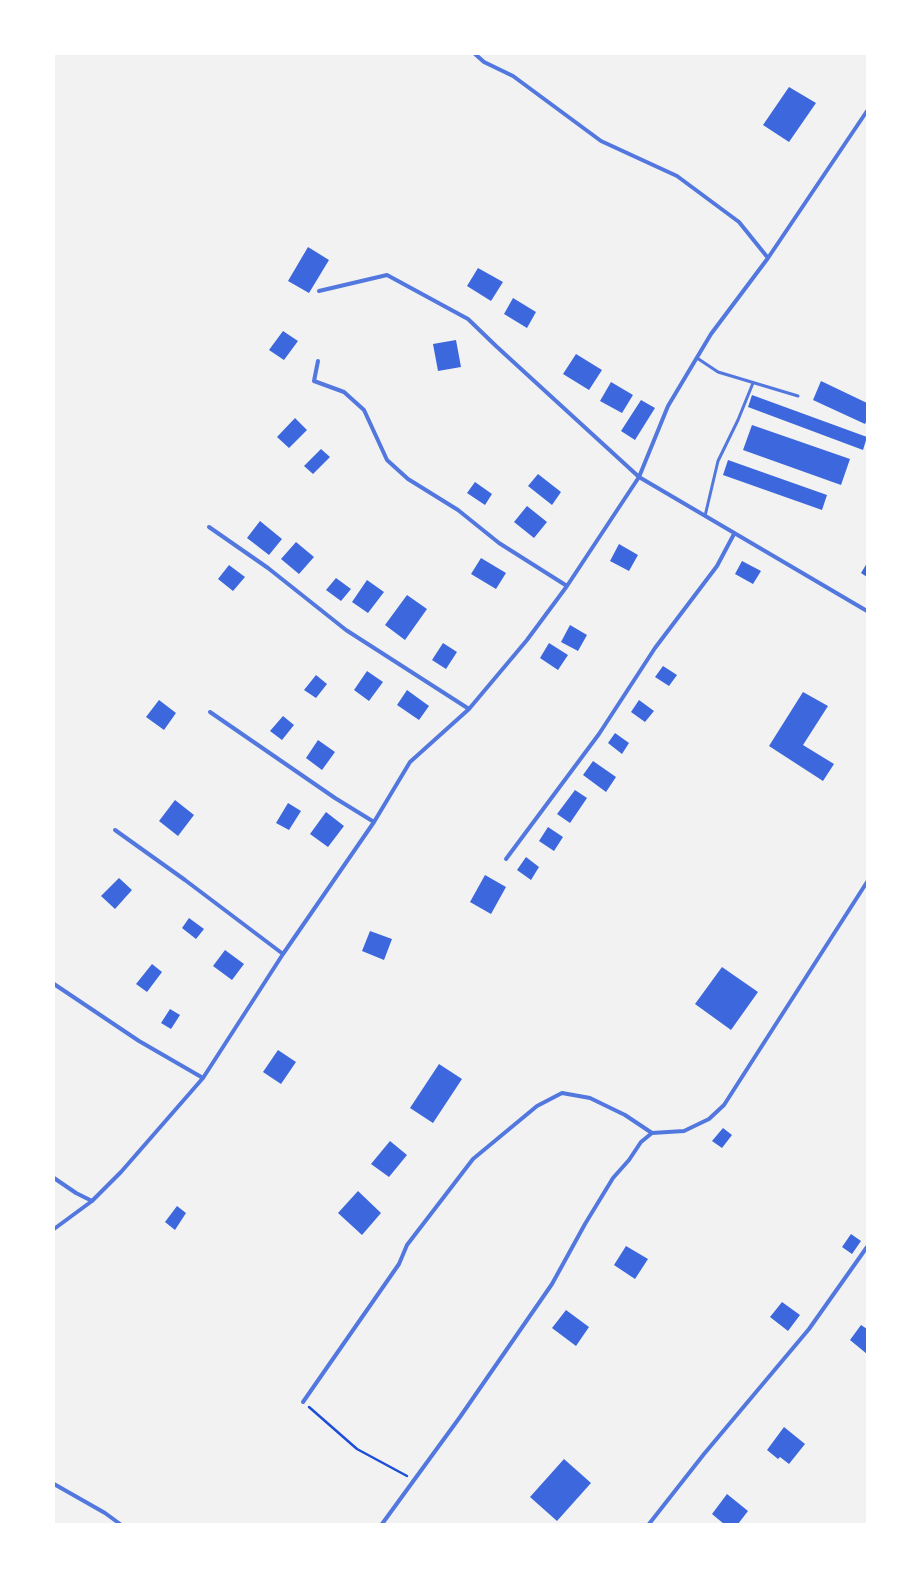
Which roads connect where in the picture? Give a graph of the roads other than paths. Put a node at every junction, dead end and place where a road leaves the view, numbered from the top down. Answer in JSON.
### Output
{"nodes":[{"id":1,"x":475,"y":54,"type":"edge"},
{"id":2,"x":867,"y":111,"type":"edge"},
{"id":3,"x":768,"y":258,"type":"junction"},
{"id":4,"x":319,"y":291,"type":"dead end"},
{"id":5,"x":696,"y":358,"type":"junction"},
{"id":6,"x":318,"y":361,"type":"dead end"},
{"id":7,"x":753,"y":383,"type":"junction"},
{"id":8,"x":798,"y":396,"type":"dead end"},
{"id":9,"x":639,"y":477,"type":"junction"},
{"id":10,"x":705,"y":516,"type":"junction"},
{"id":11,"x":209,"y":527,"type":"dead end"},
{"id":12,"x":734,"y":534,"type":"junction"},
{"id":13,"x":566,"y":586,"type":"junction"},
{"id":14,"x":867,"y":611,"type":"edge"},
{"id":15,"x":469,"y":709,"type":"junction"},
{"id":16,"x":210,"y":712,"type":"dead end"},
{"id":17,"x":374,"y":822,"type":"junction"},
{"id":18,"x":115,"y":830,"type":"dead end"},
{"id":19,"x":506,"y":859,"type":"dead end"},
{"id":20,"x":867,"y":882,"type":"edge"},
{"id":21,"x":282,"y":954,"type":"junction"},
{"id":22,"x":54,"y":984,"type":"edge"},
{"id":23,"x":203,"y":1078,"type":"junction"},
{"id":24,"x":652,"y":1133,"type":"junction"},
{"id":25,"x":54,"y":1178,"type":"edge"},
{"id":26,"x":92,"y":1201,"type":"junction"},
{"id":27,"x":54,"y":1229,"type":"edge"},
{"id":28,"x":867,"y":1247,"type":"edge"},
{"id":29,"x":303,"y":1402,"type":"road end"},
{"id":30,"x":54,"y":1484,"type":"edge"},
{"id":31,"x":120,"y":1524,"type":"edge"},
{"id":32,"x":382,"y":1524,"type":"edge"},
{"id":33,"x":649,"y":1524,"type":"edge"}],
"edges":[{"from":1,"to":3,"type":"street"},
{"from":2,"to":3,"type":"street"},
{"from":3,"to":5,"type":"street"},
{"from":4,"to":9,"type":"street"},
{"from":5,"to":7,"type":"lane"},
{"from":5,"to":9,"type":"street"},
{"from":6,"to":13,"type":"street"},
{"from":7,"to":8,"type":"lane"},
{"from":7,"to":10,"type":"lane"},
{"from":9,"to":10,"type":"street"},
{"from":9,"to":13,"type":"street"},
{"from":10,"to":12,"type":"street"},
{"from":11,"to":15,"type":"street"},
{"from":12,"to":14,"type":"street"},
{"from":12,"to":19,"type":"street"},
{"from":13,"to":15,"type":"street"},
{"from":15,"to":17,"type":"street"},
{"from":16,"to":17,"type":"street"},
{"from":17,"to":21,"type":"street"},
{"from":18,"to":21,"type":"street"},
{"from":20,"to":24,"type":"street"},
{"from":21,"to":23,"type":"street"},
{"from":22,"to":23,"type":"street"},
{"from":23,"to":26,"type":"street"},
{"from":24,"to":29,"type":"street"},
{"from":24,"to":32,"type":"street"},
{"from":25,"to":26,"type":"street"},
{"from":26,"to":27,"type":"street"},
{"from":28,"to":33,"type":"street"},
{"from":30,"to":31,"type":"street"}]}
